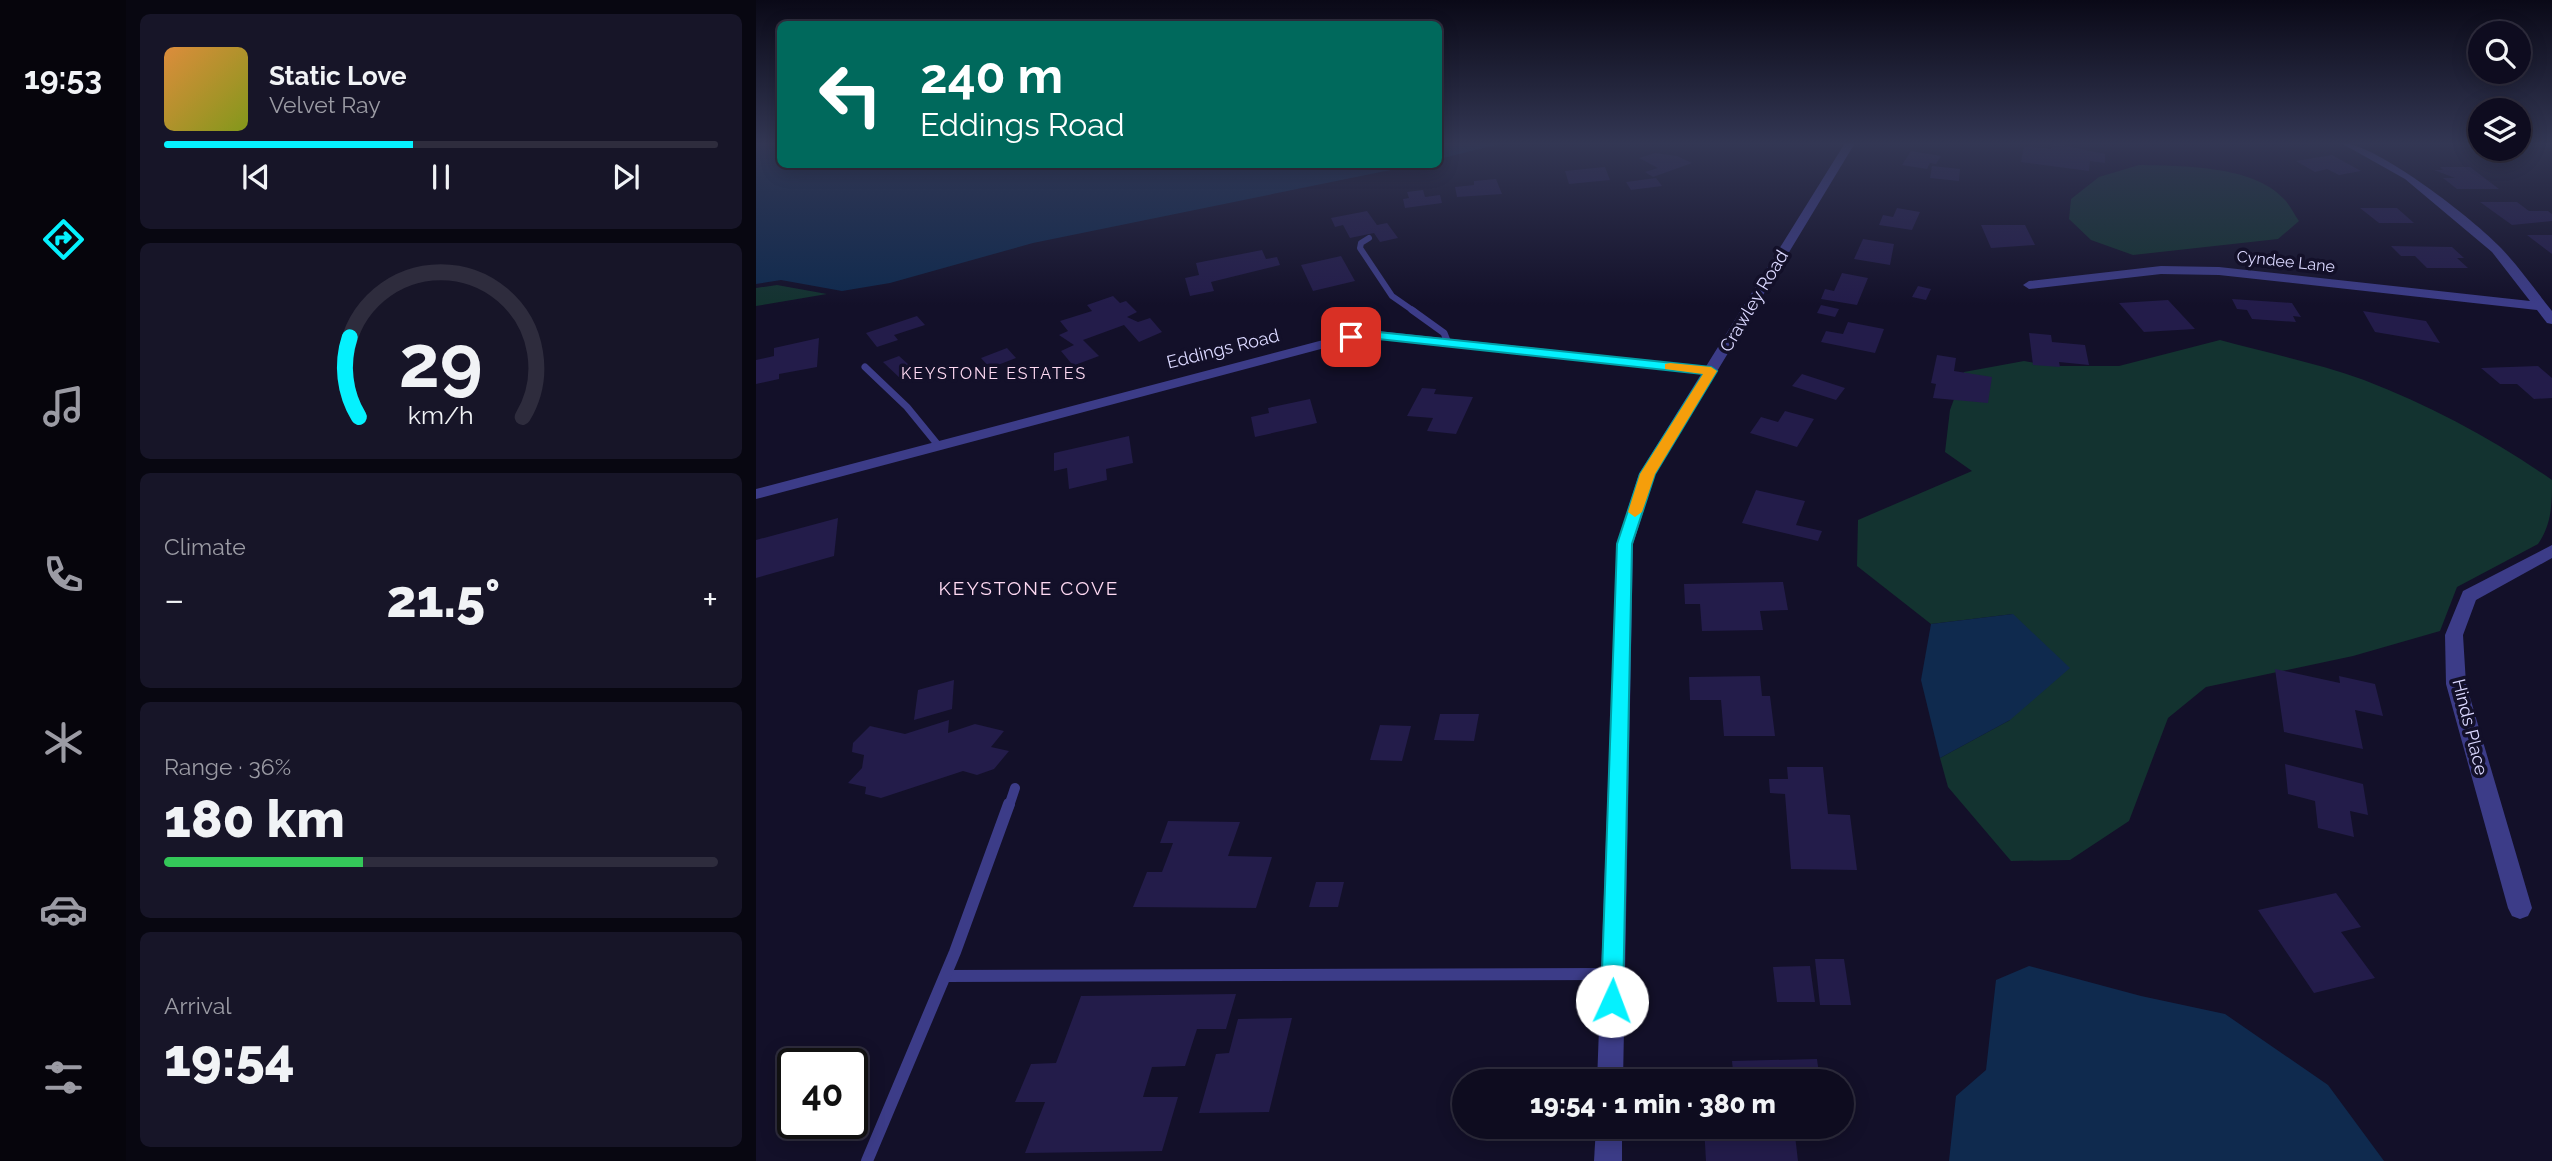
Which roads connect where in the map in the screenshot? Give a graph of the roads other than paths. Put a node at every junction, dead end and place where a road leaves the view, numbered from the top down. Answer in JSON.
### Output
{"nodes":[{"id":1,"x":1817,"y":197,"type":"edge"},
{"id":2,"x":2433,"y":197,"type":"edge"},
{"id":3,"x":1369,"y":238,"type":"dead end"},
{"id":4,"x":2029,"y":285,"type":"dead end"},
{"id":5,"x":2540,"y":306,"type":"junction"},
{"id":6,"x":2552,"y":320,"type":"edge"},
{"id":7,"x":1448,"y":343,"type":"junction"},
{"id":8,"x":865,"y":367,"type":"dead end"},
{"id":9,"x":1711,"y":371,"type":"junction"},
{"id":10,"x":938,"y":445,"type":"junction"},
{"id":11,"x":756,"y":494,"type":"edge"},
{"id":12,"x":2552,"y":551,"type":"edge"},
{"id":13,"x":1015,"y":788,"type":"dead end"},
{"id":14,"x":2520,"y":908,"type":"dead end"},
{"id":15,"x":1613,"y":974,"type":"junction"},
{"id":16,"x":946,"y":976,"type":"junction"},
{"id":17,"x":1610,"y":1069,"type":"edge"},
{"id":18,"x":1609,"y":1139,"type":"edge"},
{"id":19,"x":867,"y":1161,"type":"edge"},
{"id":20,"x":1608,"y":1161,"type":"edge"}],
"edges":[{"from":1,"to":9,"type":"street","name":"Crawley Road"},
{"from":2,"to":5,"type":"street"},
{"from":3,"to":7,"type":"lane"},
{"from":4,"to":5,"type":"street","name":"Cyndee Lane"},
{"from":5,"to":6,"type":"street"},
{"from":7,"to":9,"type":"street","name":"Eddings Road"},
{"from":7,"to":10,"type":"street","name":"Eddings Road"},
{"from":8,"to":10,"type":"lane"},
{"from":9,"to":15,"type":"street","name":"Crawley Road"},
{"from":10,"to":11,"type":"street","name":"Eddings Road"},
{"from":12,"to":14,"type":"street","name":"Hinds Place"},
{"from":13,"to":16,"type":"lane"},
{"from":15,"to":16,"type":"lane"},
{"from":15,"to":17,"type":"street","name":"Crawley Road"},
{"from":16,"to":19,"type":"lane"},
{"from":18,"to":20,"type":"street"}]}
